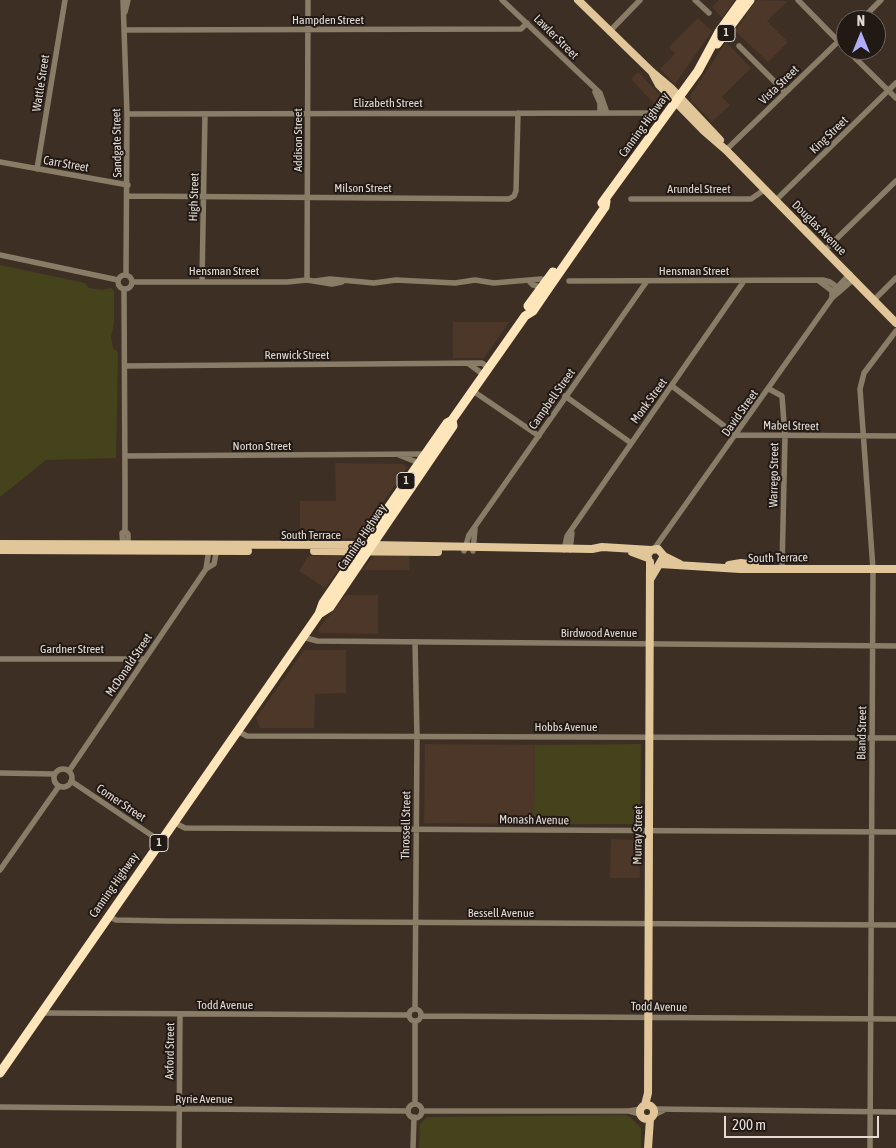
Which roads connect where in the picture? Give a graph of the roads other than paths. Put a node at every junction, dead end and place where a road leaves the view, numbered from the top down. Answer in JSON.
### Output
{"nodes":[{"id":1,"x":65,"y":0,"type":"edge"},
{"id":2,"x":124,"y":0,"type":"edge"},
{"id":3,"x":128,"y":0,"type":"edge"},
{"id":4,"x":308,"y":0,"type":"edge"},
{"id":5,"x":502,"y":0,"type":"edge"},
{"id":6,"x":640,"y":0,"type":"edge"},
{"id":7,"x":695,"y":0,"type":"edge"},
{"id":8,"x":742,"y":0,"type":"edge"},
{"id":9,"x":750,"y":0,"type":"edge"},
{"id":10,"x":798,"y":0,"type":"edge"},
{"id":11,"x":881,"y":0,"type":"edge"},
{"id":12,"x":580,"y":1,"type":"edge"},
{"id":13,"x":871,"y":10,"type":"edge"},
{"id":14,"x":126,"y":12,"type":"junction"},
{"id":15,"x":709,"y":13,"type":"dead end"},
{"id":16,"x":527,"y":23,"type":"junction"},
{"id":17,"x":126,"y":30,"type":"junction"},
{"id":18,"x":308,"y":31,"type":"junction"},
{"id":19,"x":609,"y":32,"type":"junction"},
{"id":20,"x":836,"y":40,"type":"edge"},
{"id":21,"x":836,"y":44,"type":"edge"},
{"id":22,"x":739,"y":46,"type":"dead end"},
{"id":23,"x":856,"y":60,"type":"edge"},
{"id":24,"x":702,"y":64,"type":"junction"},
{"id":25,"x":896,"y":83,"type":"edge"},
{"id":26,"x":594,"y":90,"type":"junction"},
{"id":27,"x":888,"y":91,"type":"junction"},
{"id":28,"x":785,"y":92,"type":"junction"},
{"id":29,"x":896,"y":98,"type":"edge"},
{"id":30,"x":678,"y":100,"type":"junction"},
{"id":31,"x":600,"y":112,"type":"junction"},
{"id":32,"x":308,"y":113,"type":"junction"},
{"id":33,"x":607,"y":113,"type":"junction"},
{"id":34,"x":127,"y":114,"type":"junction"},
{"id":35,"x":205,"y":114,"type":"junction"},
{"id":36,"x":518,"y":114,"type":"junction"},
{"id":37,"x":648,"y":114,"type":"dead end"},
{"id":38,"x":726,"y":150,"type":"junction"},
{"id":39,"x":0,"y":162,"type":"edge"},
{"id":40,"x":37,"y":168,"type":"junction"},
{"id":41,"x":896,"y":181,"type":"edge"},
{"id":42,"x":128,"y":185,"type":"junction"},
{"id":43,"x":764,"y":190,"type":"junction"},
{"id":44,"x":128,"y":196,"type":"junction"},
{"id":45,"x":204,"y":197,"type":"junction"},
{"id":46,"x":308,"y":197,"type":"junction"},
{"id":47,"x":631,"y":199,"type":"dead end"},
{"id":48,"x":776,"y":201,"type":"junction"},
{"id":49,"x":825,"y":250,"type":"junction"},
{"id":50,"x":0,"y":255,"type":"edge"},
{"id":51,"x":126,"y":274,"type":"junction"},
{"id":52,"x":852,"y":277,"type":"junction"},
{"id":53,"x":896,"y":278,"type":"edge"},
{"id":54,"x":118,"y":280,"type":"junction"},
{"id":55,"x":308,"y":280,"type":"junction"},
{"id":56,"x":569,"y":281,"type":"dead end"},
{"id":57,"x":744,"y":281,"type":"junction"},
{"id":58,"x":133,"y":282,"type":"junction"},
{"id":59,"x":202,"y":282,"type":"junction"},
{"id":60,"x":647,"y":282,"type":"junction"},
{"id":61,"x":547,"y":285,"type":"junction"},
{"id":62,"x":124,"y":289,"type":"junction"},
{"id":63,"x":836,"y":292,"type":"junction"},
{"id":64,"x":874,"y":300,"type":"junction"},
{"id":65,"x":896,"y":323,"type":"edge"},
{"id":66,"x":896,"y":331,"type":"edge"},
{"id":67,"x":469,"y":364,"type":"junction"},
{"id":68,"x":125,"y":366,"type":"junction"},
{"id":69,"x":486,"y":372,"type":"junction"},
{"id":70,"x":672,"y":386,"type":"junction"},
{"id":71,"x":769,"y":390,"type":"junction"},
{"id":72,"x":473,"y":391,"type":"junction"},
{"id":73,"x":566,"y":396,"type":"junction"},
{"id":74,"x":452,"y":420,"type":"junction"},
{"id":75,"x":736,"y":435,"type":"junction"},
{"id":76,"x":538,"y":436,"type":"junction"},
{"id":77,"x":863,"y":436,"type":"junction"},
{"id":78,"x":896,"y":436,"type":"edge"},
{"id":79,"x":785,"y":437,"type":"junction"},
{"id":80,"x":631,"y":443,"type":"junction"},
{"id":81,"x":425,"y":454,"type":"junction"},
{"id":82,"x":399,"y":455,"type":"junction"},
{"id":83,"x":125,"y":456,"type":"junction"},
{"id":84,"x":419,"y":463,"type":"junction"},
{"id":85,"x":474,"y":529,"type":"junction"},
{"id":86,"x":0,"y":544,"type":"edge"},
{"id":87,"x":125,"y":547,"type":"junction"},
{"id":88,"x":213,"y":548,"type":"junction"},
{"id":89,"x":365,"y":549,"type":"junction"},
{"id":90,"x":464,"y":549,"type":"junction"},
{"id":91,"x":473,"y":549,"type":"junction"},
{"id":92,"x":0,"y":550,"type":"edge"},
{"id":93,"x":567,"y":550,"type":"junction"},
{"id":94,"x":658,"y":556,"type":"junction"},
{"id":95,"x":649,"y":560,"type":"junction"},
{"id":96,"x":782,"y":567,"type":"junction"},
{"id":97,"x":873,"y":567,"type":"junction"},
{"id":98,"x":896,"y":568,"type":"edge"},
{"id":99,"x":651,"y":578,"type":"junction"},
{"id":100,"x":303,"y":637,"type":"junction"},
{"id":101,"x":415,"y":642,"type":"junction"},
{"id":102,"x":650,"y":643,"type":"junction"},
{"id":103,"x":873,"y":645,"type":"junction"},
{"id":104,"x":896,"y":646,"type":"edge"},
{"id":105,"x":0,"y":659,"type":"edge"},
{"id":106,"x":145,"y":659,"type":"junction"},
{"id":107,"x":237,"y":731,"type":"junction"},
{"id":108,"x":417,"y":736,"type":"junction"},
{"id":109,"x":649,"y":737,"type":"junction"},
{"id":110,"x":872,"y":738,"type":"junction"},
{"id":111,"x":896,"y":738,"type":"edge"},
{"id":112,"x":69,"y":771,"type":"junction"},
{"id":113,"x":0,"y":773,"type":"edge"},
{"id":114,"x":54,"y":774,"type":"junction"},
{"id":115,"x":71,"y":781,"type":"junction"},
{"id":116,"x":59,"y":786,"type":"junction"},
{"id":117,"x":173,"y":822,"type":"junction"},
{"id":118,"x":416,"y":828,"type":"junction"},
{"id":119,"x":649,"y":830,"type":"junction"},
{"id":120,"x":871,"y":832,"type":"junction"},
{"id":121,"x":896,"y":832,"type":"edge"},
{"id":122,"x":160,"y":841,"type":"junction"},
{"id":123,"x":0,"y":870,"type":"edge"},
{"id":124,"x":108,"y":916,"type":"junction"},
{"id":125,"x":415,"y":923,"type":"junction"},
{"id":126,"x":648,"y":924,"type":"junction"},
{"id":127,"x":871,"y":925,"type":"junction"},
{"id":128,"x":896,"y":925,"type":"edge"},
{"id":129,"x":415,"y":1009,"type":"junction"},
{"id":130,"x":41,"y":1013,"type":"junction"},
{"id":131,"x":180,"y":1015,"type":"junction"},
{"id":132,"x":409,"y":1015,"type":"junction"},
{"id":133,"x":421,"y":1016,"type":"junction"},
{"id":134,"x":648,"y":1017,"type":"junction"},
{"id":135,"x":870,"y":1019,"type":"junction"},
{"id":136,"x":896,"y":1019,"type":"edge"},
{"id":137,"x":415,"y":1021,"type":"junction"},
{"id":138,"x":1,"y":1068,"type":"edge"},
{"id":139,"x":415,"y":1104,"type":"junction"},
{"id":140,"x":0,"y":1107,"type":"edge"},
{"id":141,"x":179,"y":1109,"type":"junction"},
{"id":142,"x":422,"y":1110,"type":"junction"},
{"id":143,"x":408,"y":1111,"type":"junction"},
{"id":144,"x":648,"y":1112,"type":"junction"},
{"id":145,"x":870,"y":1112,"type":"junction"},
{"id":146,"x":896,"y":1112,"type":"edge"},
{"id":147,"x":414,"y":1118,"type":"junction"},
{"id":148,"x":179,"y":1148,"type":"edge"},
{"id":149,"x":413,"y":1148,"type":"edge"},
{"id":150,"x":648,"y":1148,"type":"edge"},
{"id":151,"x":870,"y":1148,"type":"edge"}],
"edges":[{"from":1,"to":40,"type":"street","name":"Wattle Street"},
{"from":2,"to":14,"type":"street","name":"Sandgate Street"},
{"from":3,"to":14,"type":"street","name":"Sandgate Street"},
{"from":4,"to":18,"type":"street","name":"Addison Street"},
{"from":5,"to":16,"type":"street","name":"Lawler Street"},
{"from":6,"to":19,"type":"street"},
{"from":7,"to":15,"type":"street"},
{"from":8,"to":24,"type":"highway","name":"Canning Highway","number":"1"},
{"from":9,"to":24,"type":"highway","name":"Canning Highway","number":"1"},
{"from":10,"to":20,"type":"street"},
{"from":11,"to":13,"type":"street"},
{"from":12,"to":19,"type":"main road","name":"Douglas Avenue"},
{"from":14,"to":17,"type":"street","name":"Sandgate Street"},
{"from":16,"to":18,"type":"street","name":"Hampden Street"},
{"from":16,"to":26,"type":"street","name":"Lawler Street"},
{"from":17,"to":18,"type":"street","name":"Hampden Street"},
{"from":17,"to":34,"type":"street","name":"Sandgate Street"},
{"from":18,"to":32,"type":"street","name":"Addison Street"},
{"from":19,"to":30,"type":"main road","name":"Douglas Avenue"},
{"from":21,"to":28,"type":"street","name":"Vista Street"},
{"from":22,"to":28,"type":"street"},
{"from":23,"to":27,"type":"street"},
{"from":24,"to":30,"type":"highway","name":"Canning Highway","number":"1"},
{"from":25,"to":27,"type":"street","name":"King Street"},
{"from":26,"to":31,"type":"street","name":"Lawler Street"},
{"from":26,"to":33,"type":"street","name":"Lawler Street"},
{"from":27,"to":29,"type":"street"},
{"from":27,"to":48,"type":"street","name":"King Street"},
{"from":28,"to":38,"type":"street","name":"Vista Street"},
{"from":30,"to":38,"type":"main road","name":"Douglas Avenue"},
{"from":30,"to":61,"type":"highway","name":"Canning Highway","number":"1"},
{"from":31,"to":33,"type":"street","name":"Elizabeth Street"},
{"from":31,"to":36,"type":"street","name":"Elizabeth Street"},
{"from":32,"to":35,"type":"street","name":"Elizabeth Street"},
{"from":32,"to":36,"type":"street","name":"Elizabeth Street"},
{"from":32,"to":46,"type":"street","name":"Addison Street"},
{"from":33,"to":37,"type":"street","name":"Elizabeth Street"},
{"from":34,"to":35,"type":"street","name":"Elizabeth Street"},
{"from":34,"to":42,"type":"street","name":"Sandgate Street"},
{"from":35,"to":45,"type":"street","name":"High Street"},
{"from":36,"to":46,"type":"street","name":"Milson Street"},
{"from":38,"to":43,"type":"main road","name":"Douglas Avenue"},
{"from":39,"to":40,"type":"street","name":"Carr Street"},
{"from":40,"to":42,"type":"street","name":"Carr Street"},
{"from":41,"to":49,"type":"street"},
{"from":42,"to":44,"type":"street","name":"Sandgate Street"},
{"from":43,"to":47,"type":"street","name":"Arundel Street"},
{"from":43,"to":48,"type":"main road","name":"Douglas Avenue"},
{"from":44,"to":45,"type":"street","name":"Milson Street"},
{"from":44,"to":51,"type":"street","name":"Sandgate Street"},
{"from":45,"to":46,"type":"street","name":"Milson Street"},
{"from":45,"to":59,"type":"street","name":"High Street"},
{"from":46,"to":55,"type":"street","name":"Addison Street"},
{"from":48,"to":49,"type":"main road","name":"Douglas Avenue"},
{"from":49,"to":52,"type":"main road","name":"Douglas Avenue"},
{"from":50,"to":54,"type":"street"},
{"from":51,"to":54,"type":"street"},
{"from":51,"to":58,"type":"street"},
{"from":52,"to":63,"type":"street","name":"David Street"},
{"from":52,"to":64,"type":"main road","name":"Douglas Avenue"},
{"from":53,"to":64,"type":"street"},
{"from":54,"to":62,"type":"street"},
{"from":55,"to":59,"type":"street","name":"Hensman Street"},
{"from":55,"to":61,"type":"street","name":"Hensman Street"},
{"from":56,"to":60,"type":"street","name":"Hensman Street"},
{"from":57,"to":60,"type":"street","name":"Hensman Street"},
{"from":57,"to":63,"type":"street","name":"Hensman Street"},
{"from":57,"to":70,"type":"street","name":"Monk Street"},
{"from":58,"to":59,"type":"street","name":"Hensman Street"},
{"from":58,"to":62,"type":"street"},
{"from":60,"to":73,"type":"street","name":"Campbell Street"},
{"from":61,"to":69,"type":"highway","name":"Canning Highway","number":"1"},
{"from":62,"to":68,"type":"street"},
{"from":63,"to":71,"type":"street","name":"David Street"},
{"from":64,"to":65,"type":"main road","name":"Douglas Avenue"},
{"from":66,"to":77,"type":"street","name":"Bland Street"},
{"from":67,"to":68,"type":"street","name":"Renwick Street"},
{"from":67,"to":69,"type":"street"},
{"from":67,"to":69,"type":"street","name":"Renwick Street"},
{"from":68,"to":83,"type":"street"},
{"from":69,"to":72,"type":"highway","name":"Canning Highway","number":"1"},
{"from":70,"to":75,"type":"street"},
{"from":70,"to":80,"type":"street","name":"Monk Street"},
{"from":71,"to":75,"type":"street","name":"David Street"},
{"from":71,"to":79,"type":"street","name":"Warrego Street"},
{"from":72,"to":74,"type":"highway","name":"Canning Highway","number":"1"},
{"from":72,"to":76,"type":"street"},
{"from":73,"to":76,"type":"street","name":"Campbell Street"},
{"from":73,"to":80,"type":"street"},
{"from":74,"to":81,"type":"highway","name":"Canning Highway","number":"1"},
{"from":74,"to":89,"type":"highway","name":"Canning Highway","number":"1"},
{"from":75,"to":79,"type":"street","name":"Mabel Street"},
{"from":75,"to":94,"type":"street","name":"David Street"},
{"from":76,"to":85,"type":"street","name":"Campbell Street"},
{"from":77,"to":78,"type":"street","name":"Mabel Street"},
{"from":77,"to":79,"type":"street","name":"Mabel Street"},
{"from":77,"to":97,"type":"street","name":"Bland Street"},
{"from":79,"to":96,"type":"street","name":"Warrego Street"},
{"from":80,"to":93,"type":"street","name":"Monk Street"},
{"from":81,"to":82,"type":"street","name":"Norton Street"},
{"from":81,"to":84,"type":"highway","name":"Canning Highway","number":"1"},
{"from":82,"to":83,"type":"street","name":"Norton Street"},
{"from":82,"to":84,"type":"street","name":"Norton Street"},
{"from":83,"to":87,"type":"street"},
{"from":84,"to":89,"type":"highway","name":"Canning Highway","number":"1"},
{"from":85,"to":90,"type":"street","name":"Campbell Street"},
{"from":85,"to":91,"type":"street"},
{"from":86,"to":87,"type":"main road","name":"South Terrace"},
{"from":87,"to":88,"type":"main road","name":"South Terrace"},
{"from":87,"to":92,"type":"main road","name":"South Terrace"},
{"from":88,"to":89,"type":"main road","name":"South Terrace"},
{"from":88,"to":106,"type":"street","name":"McDonald Street"},
{"from":89,"to":90,"type":"main road","name":"South Terrace"},
{"from":89,"to":100,"type":"highway","name":"Canning Highway","number":"1"},
{"from":90,"to":91,"type":"main road","name":"South Terrace"},
{"from":91,"to":93,"type":"main road","name":"South Terrace"},
{"from":93,"to":94,"type":"main road","name":"South Terrace"},
{"from":93,"to":95,"type":"main road","name":"South Terrace"},
{"from":94,"to":95,"type":"main road","name":"South Terrace"},
{"from":94,"to":95,"type":"main road"},
{"from":94,"to":96,"type":"main road","name":"South Terrace"},
{"from":94,"to":99,"type":"main road","name":"Murray Street"},
{"from":95,"to":99,"type":"main road","name":"Murray Street"},
{"from":96,"to":97,"type":"main road","name":"South Terrace"},
{"from":97,"to":98,"type":"main road","name":"South Terrace"},
{"from":97,"to":103,"type":"street","name":"Bland Street"},
{"from":99,"to":102,"type":"main road","name":"Murray Street"},
{"from":100,"to":101,"type":"street","name":"Birdwood Avenue"},
{"from":100,"to":107,"type":"highway","name":"Canning Highway","number":"1"},
{"from":101,"to":102,"type":"street","name":"Birdwood Avenue"},
{"from":101,"to":108,"type":"street","name":"Throssell Street"},
{"from":102,"to":103,"type":"street","name":"Birdwood Avenue"},
{"from":102,"to":109,"type":"main road","name":"Murray Street"},
{"from":103,"to":104,"type":"street","name":"Birdwood Avenue"},
{"from":103,"to":110,"type":"street","name":"Bland Street"},
{"from":105,"to":106,"type":"street","name":"Gardner Street"},
{"from":106,"to":112,"type":"street","name":"McDonald Street"},
{"from":107,"to":108,"type":"street","name":"Hobbs Avenue"},
{"from":107,"to":117,"type":"highway","name":"Canning Highway","number":"1"},
{"from":108,"to":109,"type":"street","name":"Hobbs Avenue"},
{"from":108,"to":118,"type":"street","name":"Throssell Street"},
{"from":109,"to":110,"type":"street","name":"Hobbs Avenue"},
{"from":109,"to":119,"type":"main road","name":"Murray Street"},
{"from":110,"to":111,"type":"street","name":"Hobbs Avenue"},
{"from":110,"to":120,"type":"street","name":"Bland Street"},
{"from":112,"to":114,"type":"street"},
{"from":112,"to":115,"type":"street"},
{"from":113,"to":114,"type":"street"},
{"from":114,"to":116,"type":"street"},
{"from":115,"to":116,"type":"street"},
{"from":115,"to":122,"type":"street","name":"Comer Street"},
{"from":116,"to":123,"type":"street"},
{"from":117,"to":118,"type":"street","name":"Monash Avenue"},
{"from":117,"to":122,"type":"highway","name":"Canning Highway","number":"1"},
{"from":118,"to":119,"type":"street","name":"Monash Avenue"},
{"from":118,"to":125,"type":"street","name":"Throssell Street"},
{"from":119,"to":120,"type":"street","name":"Monash Avenue"},
{"from":119,"to":126,"type":"main road","name":"Murray Street"},
{"from":120,"to":121,"type":"street","name":"Monash Avenue"},
{"from":120,"to":127,"type":"street","name":"Bland Street"},
{"from":122,"to":124,"type":"highway","name":"Canning Highway","number":"1"},
{"from":124,"to":125,"type":"street","name":"Bessell Avenue"},
{"from":124,"to":130,"type":"highway","name":"Canning Highway","number":"1"},
{"from":125,"to":126,"type":"street","name":"Bessell Avenue"},
{"from":125,"to":129,"type":"street","name":"Throssell Street"},
{"from":126,"to":127,"type":"street","name":"Bessell Avenue"},
{"from":126,"to":134,"type":"main road","name":"Murray Street"},
{"from":127,"to":128,"type":"street","name":"Bessell Avenue"},
{"from":127,"to":135,"type":"street","name":"Bland Street"},
{"from":129,"to":132,"type":"street"},
{"from":129,"to":133,"type":"street"},
{"from":130,"to":131,"type":"street","name":"Todd Avenue"},
{"from":130,"to":138,"type":"highway","name":"Canning Highway","number":"1"},
{"from":131,"to":132,"type":"street","name":"Todd Avenue"},
{"from":131,"to":141,"type":"street","name":"Axford Street"},
{"from":132,"to":137,"type":"street"},
{"from":133,"to":134,"type":"street","name":"Todd Avenue"},
{"from":133,"to":137,"type":"street"},
{"from":134,"to":135,"type":"street","name":"Todd Avenue"},
{"from":134,"to":144,"type":"main road","name":"Murray Street"},
{"from":135,"to":136,"type":"street","name":"Todd Avenue"},
{"from":135,"to":145,"type":"street","name":"Bland Street"},
{"from":137,"to":139,"type":"street"},
{"from":139,"to":142,"type":"street"},
{"from":139,"to":143,"type":"street"},
{"from":140,"to":141,"type":"street","name":"Ryrie Avenue"},
{"from":141,"to":143,"type":"street","name":"Ryrie Avenue"},
{"from":141,"to":148,"type":"street","name":"Axford Street"},
{"from":142,"to":144,"type":"street"},
{"from":142,"to":147,"type":"street"},
{"from":143,"to":147,"type":"street"},
{"from":144,"to":145,"type":"street"},
{"from":144,"to":150,"type":"main road","name":"Murray Street"},
{"from":145,"to":146,"type":"street"},
{"from":145,"to":151,"type":"street","name":"Bland Street"},
{"from":147,"to":149,"type":"street"}]}
